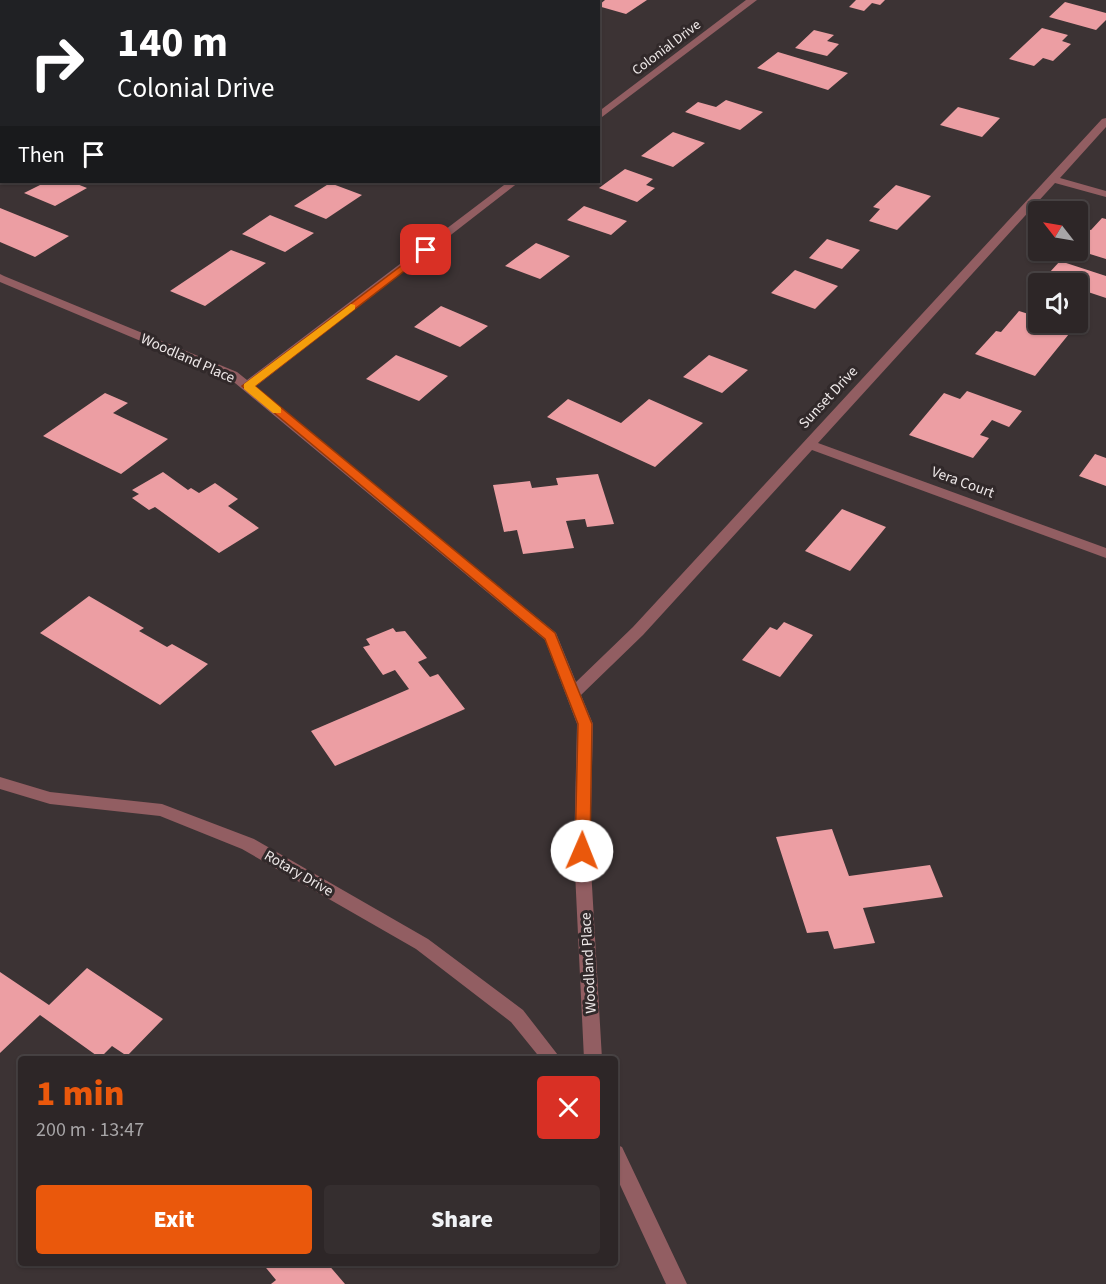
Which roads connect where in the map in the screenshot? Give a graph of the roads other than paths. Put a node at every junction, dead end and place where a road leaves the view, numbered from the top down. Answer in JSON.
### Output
{"nodes":[{"id":1,"x":752,"y":0,"type":"edge"},
{"id":2,"x":600,"y":115,"type":"edge"},
{"id":3,"x":1106,"y":121,"type":"edge"},
{"id":4,"x":1053,"y":179,"type":"junction"},
{"id":5,"x":513,"y":183,"type":"edge"},
{"id":6,"x":1106,"y":194,"type":"edge"},
{"id":7,"x":0,"y":278,"type":"edge"},
{"id":8,"x":248,"y":386,"type":"junction"},
{"id":9,"x":808,"y":444,"type":"junction"},
{"id":10,"x":1106,"y":553,"type":"edge"},
{"id":11,"x":573,"y":694,"type":"junction"},
{"id":12,"x":0,"y":783,"type":"edge"},
{"id":13,"x":550,"y":1056,"type":"edge"},
{"id":14,"x":593,"y":1056,"type":"edge"},
{"id":15,"x":618,"y":1159,"type":"edge"},
{"id":16,"x":677,"y":1284,"type":"edge"}],
"edges":[{"from":1,"to":2,"type":"street","name":"Colonial Drive"},
{"from":3,"to":4,"type":"street","name":"Sunset Drive"},
{"from":4,"to":6,"type":"street"},
{"from":4,"to":9,"type":"street","name":"Sunset Drive"},
{"from":5,"to":8,"type":"street"},
{"from":7,"to":8,"type":"street","name":"Woodland Place"},
{"from":8,"to":11,"type":"street","name":"Woodland Place"},
{"from":9,"to":10,"type":"street","name":"Vera Court"},
{"from":9,"to":11,"type":"street","name":"Sunset Drive"},
{"from":11,"to":14,"type":"street","name":"Woodland Place"},
{"from":12,"to":13,"type":"street","name":"Rotary Drive"},
{"from":15,"to":16,"type":"street"}]}
